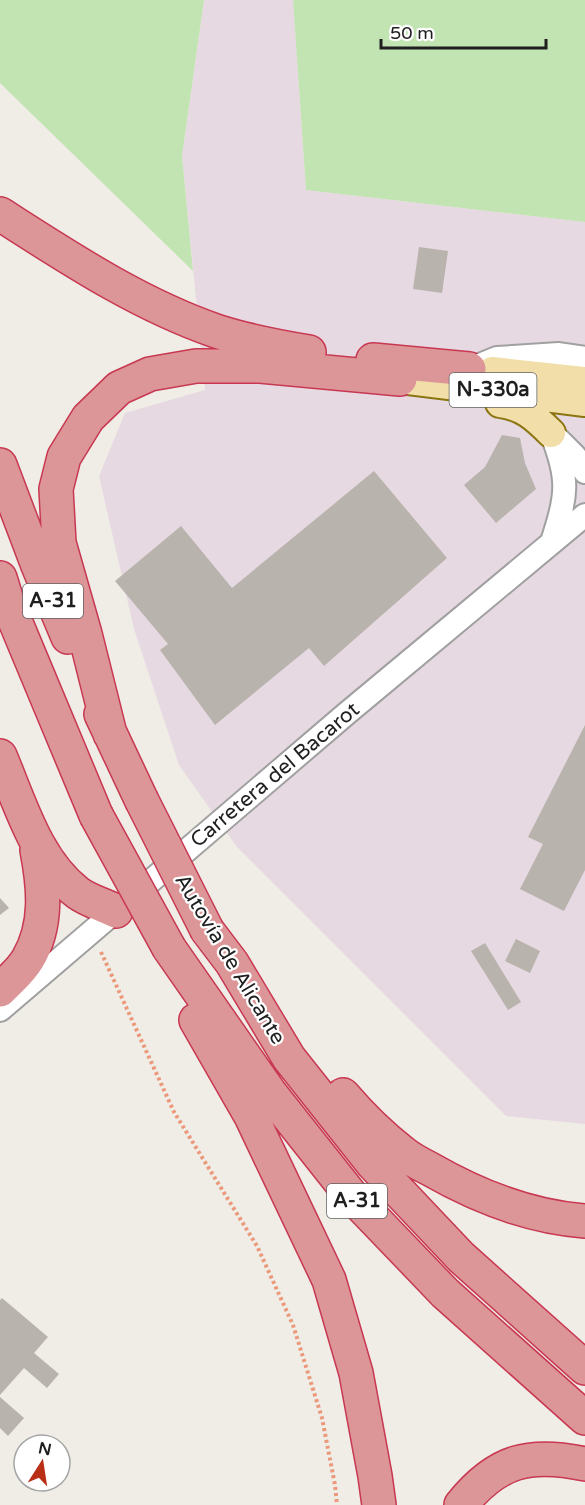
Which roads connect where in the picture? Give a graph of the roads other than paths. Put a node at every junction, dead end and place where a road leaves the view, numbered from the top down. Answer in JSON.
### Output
{"nodes":[{"id":1,"x":0,"y":214,"type":"edge"},
{"id":2,"x":585,"y":358,"type":"edge"},
{"id":3,"x":482,"y":370,"type":"junction"},
{"id":4,"x":400,"y":378,"type":"junction"},
{"id":5,"x":585,"y":381,"type":"edge"},
{"id":6,"x":585,"y":391,"type":"edge"},
{"id":7,"x":585,"y":402,"type":"edge"},
{"id":8,"x":551,"y":433,"type":"junction"},
{"id":9,"x":0,"y":465,"type":"edge"},
{"id":10,"x":585,"y":472,"type":"edge"},
{"id":11,"x":585,"y":515,"type":"edge"},
{"id":12,"x":552,"y":542,"type":"junction"},
{"id":13,"x":0,"y":578,"type":"edge"},
{"id":14,"x":110,"y":734,"type":"junction"},
{"id":15,"x":0,"y":756,"type":"edge"},
{"id":16,"x":36,"y":842,"type":"junction"},
{"id":17,"x":116,"y":911,"type":"junction"},
{"id":18,"x":169,"y":948,"type":"junction"},
{"id":19,"x":246,"y":986,"type":"junction"},
{"id":20,"x":0,"y":990,"type":"edge"},
{"id":21,"x":0,"y":1010,"type":"edge"},
{"id":22,"x":585,"y":1221,"type":"edge"},
{"id":23,"x":585,"y":1368,"type":"edge"},
{"id":24,"x":585,"y":1418,"type":"edge"},
{"id":25,"x":585,"y":1464,"type":"edge"},
{"id":26,"x":379,"y":1505,"type":"edge"},
{"id":27,"x":461,"y":1505,"type":"edge"}],
"edges":[{"from":1,"to":3,"type":"highway"},
{"from":2,"to":3,"type":"street"},
{"from":3,"to":5,"type":"main road","number":"N-330a"},
{"from":3,"to":6,"type":"main road"},
{"from":4,"to":7,"type":"main road","number":"N-330a"},
{"from":4,"to":8,"type":"main road"},
{"from":4,"to":14,"type":"highway"},
{"from":8,"to":10,"type":"street"},
{"from":8,"to":12,"type":"street"},
{"from":9,"to":14,"type":"highway","name":"Autovía de Alicante","number":"A-31"},
{"from":11,"to":12,"type":"street","name":"Carretera del Bacarot"},
{"from":12,"to":17,"type":"street","name":"Carretera del Bacarot"},
{"from":13,"to":18,"type":"highway","name":"Autovía de Alicante","number":"A-31","bridge":true},
{"from":14,"to":19,"type":"highway","name":"Autovía de Alicante","number":"A-31","bridge":true},
{"from":15,"to":16,"type":"highway"},
{"from":16,"to":17,"type":"highway"},
{"from":16,"to":20,"type":"highway"},
{"from":17,"to":21,"type":"street","name":"Carretera del Bacarot"},
{"from":18,"to":24,"type":"highway","name":"Autovía de Alicante","number":"A-31"},
{"from":18,"to":26,"type":"highway"},
{"from":19,"to":22,"type":"highway"},
{"from":19,"to":23,"type":"highway","name":"Autovía de Alicante","number":"A-31"},
{"from":25,"to":27,"type":"highway"}]}
